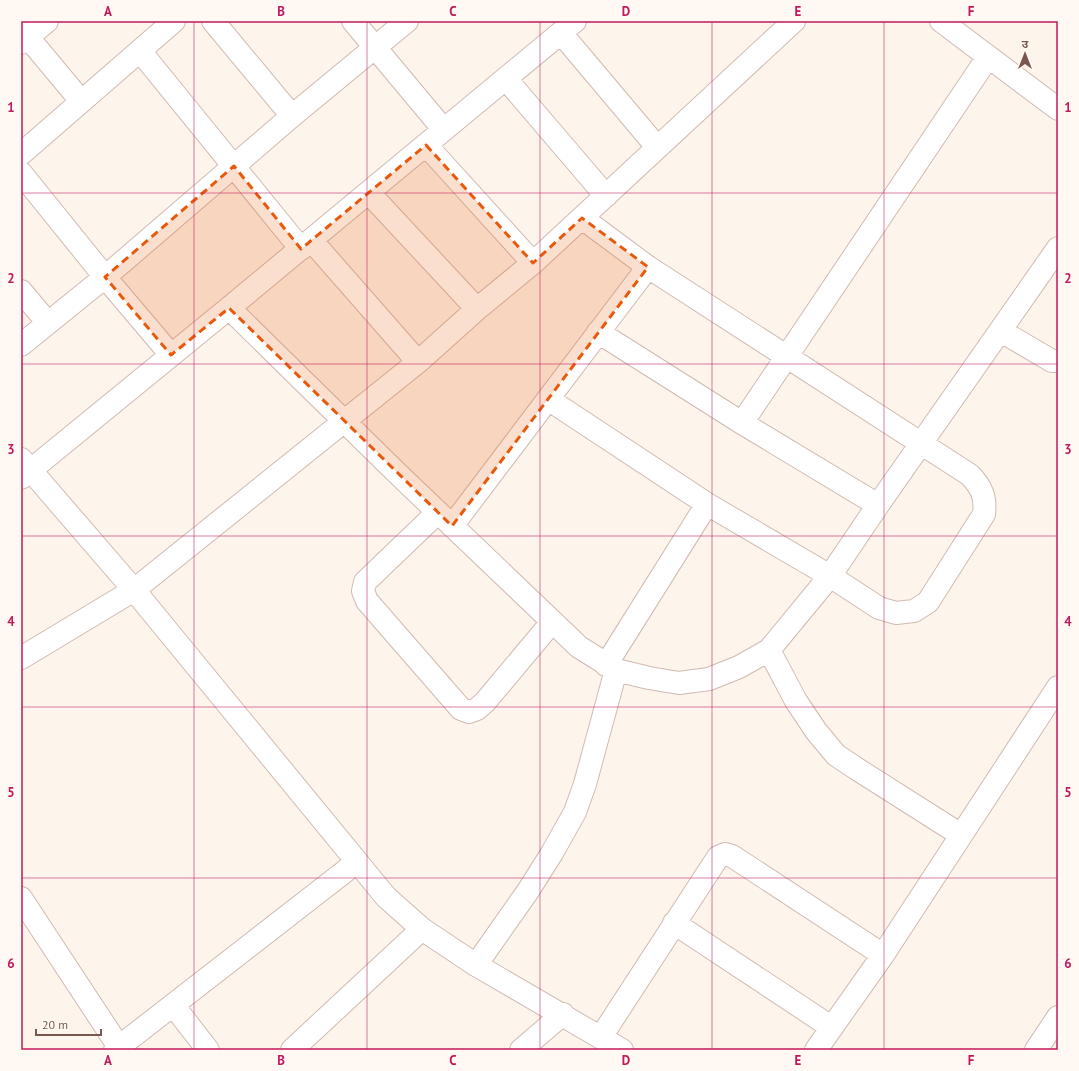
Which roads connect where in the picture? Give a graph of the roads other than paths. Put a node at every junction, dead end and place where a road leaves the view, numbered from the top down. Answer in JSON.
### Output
{"nodes":[{"id":1,"x":47,"y":21,"type":"edge"},
{"id":2,"x":174,"y":21,"type":"edge"},
{"id":3,"x":213,"y":21,"type":"edge"},
{"id":4,"x":353,"y":21,"type":"edge"},
{"id":5,"x":407,"y":21,"type":"edge"},
{"id":6,"x":794,"y":21,"type":"edge"},
{"id":7,"x":941,"y":21,"type":"edge"},
{"id":8,"x":571,"y":24,"type":"edge"},
{"id":9,"x":23,"y":36,"type":"edge"},
{"id":10,"x":376,"y":48,"type":"junction"},
{"id":11,"x":140,"y":51,"type":"junction"},
{"id":12,"x":988,"y":57,"type":"junction"},
{"id":13,"x":506,"y":79,"type":"junction"},
{"id":14,"x":81,"y":101,"type":"junction"},
{"id":15,"x":1058,"y":108,"type":"edge"},
{"id":16,"x":292,"y":116,"type":"junction"},
{"id":17,"x":444,"y":130,"type":"junction"},
{"id":18,"x":426,"y":145,"type":"junction"},
{"id":19,"x":656,"y":147,"type":"junction"},
{"id":20,"x":21,"y":154,"type":"edge"},
{"id":21,"x":234,"y":166,"type":"junction"},
{"id":22,"x":21,"y":173,"type":"edge"},
{"id":23,"x":369,"y":193,"type":"junction"},
{"id":24,"x":606,"y":196,"type":"junction"},
{"id":25,"x":582,"y":218,"type":"junction"},
{"id":26,"x":306,"y":244,"type":"junction"},
{"id":27,"x":1058,"y":248,"type":"edge"},
{"id":28,"x":533,"y":263,"type":"junction"},
{"id":29,"x":648,"y":267,"type":"junction"},
{"id":30,"x":105,"y":277,"type":"junction"},
{"id":31,"x":21,"y":291,"type":"edge"},
{"id":32,"x":230,"y":308,"type":"junction"},
{"id":33,"x":477,"y":309,"type":"junction"},
{"id":34,"x":48,"y":324,"type":"junction"},
{"id":35,"x":1001,"y":331,"type":"junction"},
{"id":36,"x":598,"y":332,"type":"junction"},
{"id":37,"x":21,"y":345,"type":"edge"},
{"id":38,"x":171,"y":355,"type":"junction"},
{"id":39,"x":787,"y":356,"type":"junction"},
{"id":40,"x":1058,"y":361,"type":"edge"},
{"id":41,"x":418,"y":362,"type":"junction"},
{"id":42,"x":548,"y":399,"type":"junction"},
{"id":43,"x":345,"y":420,"type":"junction"},
{"id":44,"x":742,"y":423,"type":"junction"},
{"id":45,"x":921,"y":445,"type":"junction"},
{"id":46,"x":24,"y":469,"type":"edge"},
{"id":47,"x":707,"y":504,"type":"junction"},
{"id":48,"x":878,"y":505,"type":"junction"},
{"id":49,"x":445,"y":519,"type":"junction"},
{"id":50,"x":830,"y":576,"type":"junction"},
{"id":51,"x":134,"y":590,"type":"junction"},
{"id":52,"x":552,"y":622,"type":"junction"},
{"id":53,"x":769,"y":650,"type":"junction"},
{"id":54,"x":21,"y":658,"type":"edge"},
{"id":55,"x":611,"y":667,"type":"junction"},
{"id":56,"x":1058,"y":687,"type":"edge"},
{"id":57,"x":962,"y":835,"type":"junction"},
{"id":58,"x":356,"y":862,"type":"junction"},
{"id":59,"x":21,"y":898,"type":"edge"},
{"id":60,"x":674,"y":923,"type":"junction"},
{"id":61,"x":422,"y":929,"type":"junction"},
{"id":62,"x":883,"y":955,"type":"junction"},
{"id":63,"x":476,"y":965,"type":"junction"},
{"id":64,"x":173,"y":1005,"type":"junction"},
{"id":65,"x":563,"y":1014,"type":"junction"},
{"id":66,"x":1058,"y":1017,"type":"edge"},
{"id":67,"x":831,"y":1027,"type":"junction"},
{"id":68,"x":601,"y":1038,"type":"junction"},
{"id":69,"x":117,"y":1048,"type":"edge"},
{"id":70,"x":1038,"y":1049,"type":"edge"},
{"id":71,"x":208,"y":1050,"type":"edge"},
{"id":72,"x":292,"y":1050,"type":"edge"},
{"id":73,"x":521,"y":1050,"type":"edge"},
{"id":74,"x":622,"y":1050,"type":"edge"},
{"id":75,"x":816,"y":1050,"type":"edge"}],
"edges":[{"from":1,"to":9,"type":"street"},
{"from":2,"to":11,"type":"street"},
{"from":3,"to":16,"type":"street"},
{"from":4,"to":10,"type":"street"},
{"from":5,"to":10,"type":"street"},
{"from":6,"to":19,"type":"street"},
{"from":7,"to":12,"type":"street"},
{"from":8,"to":13,"type":"street"},
{"from":8,"to":19,"type":"street"},
{"from":9,"to":14,"type":"street"},
{"from":10,"to":16,"type":"street"},
{"from":10,"to":17,"type":"street"},
{"from":11,"to":14,"type":"street"},
{"from":11,"to":21,"type":"street"},
{"from":12,"to":15,"type":"street"},
{"from":12,"to":39,"type":"street"},
{"from":13,"to":17,"type":"street"},
{"from":13,"to":24,"type":"street"},
{"from":14,"to":20,"type":"street"},
{"from":16,"to":21,"type":"street"},
{"from":17,"to":18,"type":"street"},
{"from":18,"to":23,"type":"street"},
{"from":18,"to":28,"type":"street"},
{"from":19,"to":24,"type":"street"},
{"from":21,"to":26,"type":"street"},
{"from":21,"to":30,"type":"street"},
{"from":22,"to":30,"type":"street"},
{"from":23,"to":26,"type":"street"},
{"from":23,"to":33,"type":"street"},
{"from":24,"to":25,"type":"street"},
{"from":25,"to":28,"type":"street"},
{"from":25,"to":29,"type":"street"},
{"from":26,"to":32,"type":"street"},
{"from":26,"to":41,"type":"street"},
{"from":27,"to":35,"type":"street"},
{"from":28,"to":33,"type":"street"},
{"from":29,"to":36,"type":"street"},
{"from":29,"to":39,"type":"street"},
{"from":30,"to":34,"type":"street"},
{"from":30,"to":38,"type":"street"},
{"from":31,"to":34,"type":"street"},
{"from":32,"to":38,"type":"street"},
{"from":32,"to":43,"type":"street"},
{"from":33,"to":41,"type":"street"},
{"from":34,"to":37,"type":"street"},
{"from":35,"to":40,"type":"street"},
{"from":35,"to":45,"type":"street"},
{"from":36,"to":42,"type":"street"},
{"from":36,"to":44,"type":"street"},
{"from":38,"to":46,"type":"street"},
{"from":39,"to":44,"type":"street"},
{"from":39,"to":45,"type":"street"},
{"from":41,"to":43,"type":"street"},
{"from":42,"to":47,"type":"street"},
{"from":42,"to":49,"type":"street"},
{"from":43,"to":49,"type":"street"},
{"from":43,"to":51,"type":"street"},
{"from":44,"to":48,"type":"street"},
{"from":45,"to":48,"type":"street"},
{"from":45,"to":50,"type":"street"},
{"from":46,"to":51,"type":"street"},
{"from":47,"to":50,"type":"street"},
{"from":47,"to":55,"type":"street"},
{"from":48,"to":50,"type":"street"},
{"from":49,"to":52,"type":"street"},
{"from":49,"to":52,"type":"street"},
{"from":50,"to":53,"type":"street"},
{"from":51,"to":54,"type":"street"},
{"from":51,"to":58,"type":"street"},
{"from":52,"to":55,"type":"street"},
{"from":53,"to":55,"type":"street"},
{"from":53,"to":57,"type":"street"},
{"from":55,"to":63,"type":"street"},
{"from":56,"to":57,"type":"street"},
{"from":57,"to":62,"type":"street"},
{"from":58,"to":61,"type":"street"},
{"from":58,"to":64,"type":"street"},
{"from":59,"to":69,"type":"street"},
{"from":60,"to":62,"type":"street"},
{"from":60,"to":67,"type":"street"},
{"from":60,"to":68,"type":"street"},
{"from":61,"to":63,"type":"street"},
{"from":61,"to":72,"type":"street"},
{"from":62,"to":67,"type":"street"},
{"from":63,"to":65,"type":"street"},
{"from":64,"to":69,"type":"street"},
{"from":64,"to":71,"type":"street"},
{"from":65,"to":68,"type":"street"},
{"from":65,"to":73,"type":"street"},
{"from":66,"to":70,"type":"street"},
{"from":67,"to":75,"type":"street"},
{"from":68,"to":74,"type":"street"}]}
